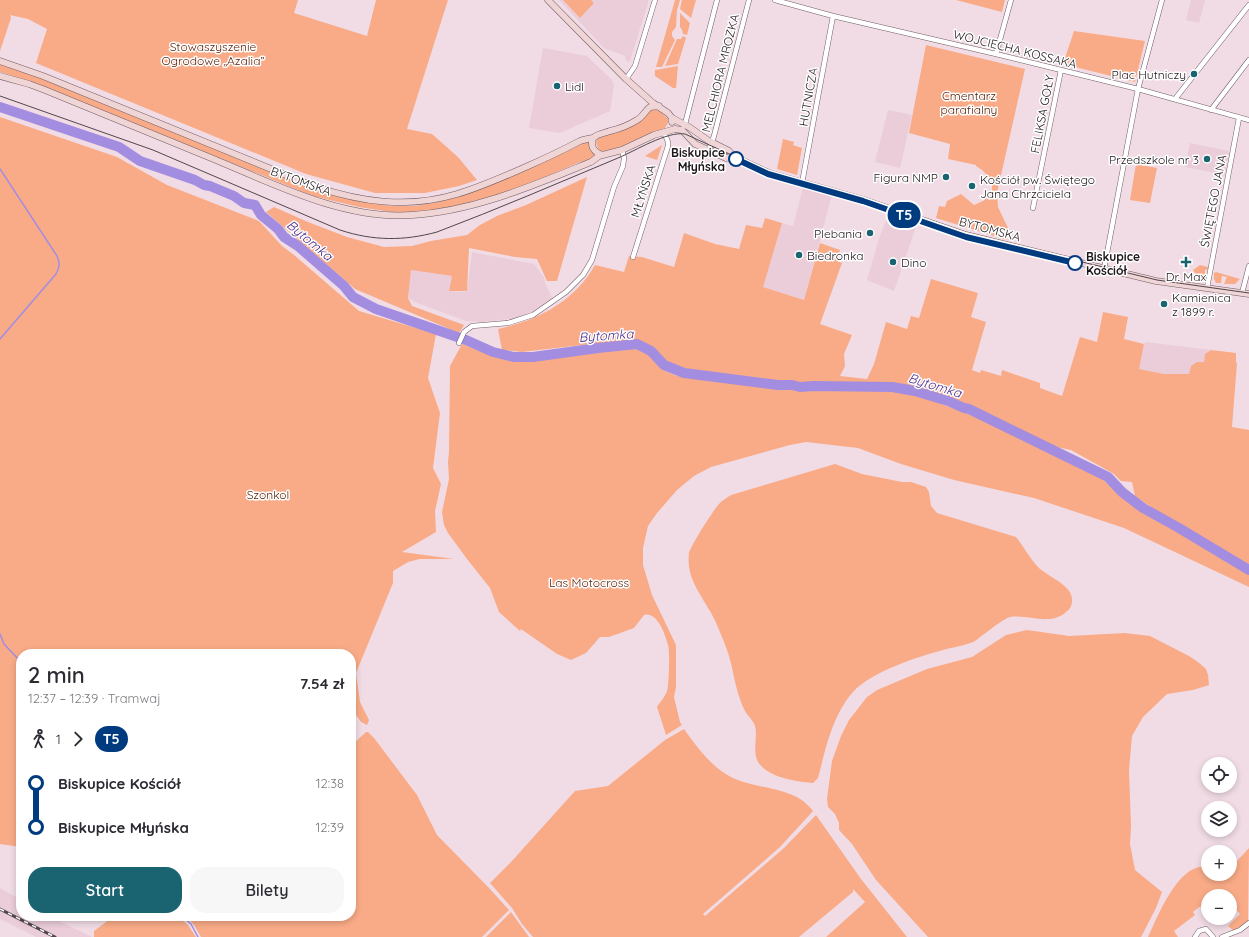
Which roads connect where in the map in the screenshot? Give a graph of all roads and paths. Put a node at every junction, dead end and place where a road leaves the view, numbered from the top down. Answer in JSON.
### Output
{"nodes":[{"id":1,"x":548,"y":0,"type":"edge"},
{"id":2,"x":655,"y":0,"type":"edge"},
{"id":3,"x":718,"y":0,"type":"edge"},
{"id":4,"x":749,"y":0,"type":"edge"},
{"id":5,"x":775,"y":0,"type":"edge"},
{"id":6,"x":1011,"y":0,"type":"edge"},
{"id":7,"x":1162,"y":0,"type":"edge"},
{"id":8,"x":1249,"y":5,"type":"edge"},
{"id":9,"x":833,"y":16,"type":"junction"},
{"id":10,"x":996,"y":54,"type":"junction"},
{"id":11,"x":1249,"y":60,"type":"edge"},
{"id":12,"x":0,"y":61,"type":"edge"},
{"id":13,"x":1061,"y":70,"type":"junction"},
{"id":14,"x":0,"y":76,"type":"edge"},
{"id":15,"x":626,"y":79,"type":"junction"},
{"id":16,"x":1138,"y":89,"type":"junction"},
{"id":17,"x":644,"y":94,"type":"junction"},
{"id":18,"x":1175,"y":99,"type":"junction"},
{"id":19,"x":659,"y":106,"type":"junction"},
{"id":20,"x":646,"y":110,"type":"junction"},
{"id":21,"x":1212,"y":110,"type":"junction"},
{"id":22,"x":672,"y":118,"type":"junction"},
{"id":23,"x":1240,"y":118,"type":"junction"},
{"id":24,"x":1249,"y":120,"type":"edge"},
{"id":25,"x":684,"y":124,"type":"junction"},
{"id":26,"x":666,"y":131,"type":"junction"},
{"id":27,"x":595,"y":137,"type":"junction"},
{"id":28,"x":712,"y":143,"type":"junction"},
{"id":29,"x":622,"y":150,"type":"junction"},
{"id":30,"x":709,"y":150,"type":"junction"},
{"id":31,"x":603,"y":155,"type":"junction"},
{"id":32,"x":734,"y":157,"type":"junction"},
{"id":33,"x":802,"y":183,"type":"junction"},
{"id":34,"x":1033,"y":208,"type":"dead end"},
{"id":35,"x":633,"y":257,"type":"dead end"},
{"id":36,"x":1249,"y":266,"type":"edge"},
{"id":37,"x":1104,"y":269,"type":"junction"},
{"id":38,"x":1207,"y":288,"type":"junction"},
{"id":39,"x":1246,"y":294,"type":"edge"},
{"id":40,"x":460,"y":343,"type":"dead end"},
{"id":41,"x":1249,"y":923,"type":"edge"},
{"id":42,"x":1195,"y":937,"type":"edge"},
{"id":43,"x":1213,"y":937,"type":"edge"},
{"id":44,"x":1222,"y":937,"type":"edge"}],
"edges":[{"from":1,"to":15,"type":"street","name":"BYTOMSKA"},
{"from":2,"to":15,"type":"street"},
{"from":3,"to":25,"type":"street"},
{"from":4,"to":28,"type":"street","name":"MELCHIORA MROZKA"},
{"from":5,"to":9,"type":"street","name":"WOJCIECHA KOSSAKA"},
{"from":6,"to":10,"type":"street"},
{"from":7,"to":16,"type":"street"},
{"from":8,"to":18,"type":"street"},
{"from":9,"to":10,"type":"street","name":"WOJCIECHA KOSSAKA"},
{"from":9,"to":33,"type":"street","name":"HUTNICZA"},
{"from":10,"to":13,"type":"street","name":"WOJCIECHA KOSSAKA"},
{"from":11,"to":21,"type":"street"},
{"from":12,"to":27,"type":"street","name":"BYTOMSKA"},
{"from":13,"to":16,"type":"street","name":"WOJCIECHA KOSSAKA"},
{"from":13,"to":34,"type":"street","name":"FELIKSA GOŁY"},
{"from":14,"to":31,"type":"street","name":"BYTOMSKA"},
{"from":15,"to":17,"type":"street","name":"BYTOMSKA"},
{"from":16,"to":18,"type":"street","name":"WOJCIECHA KOSSAKA"},
{"from":16,"to":37,"type":"street"},
{"from":17,"to":19,"type":"street","name":"BYTOMSKA"},
{"from":17,"to":20,"type":"street"},
{"from":18,"to":21,"type":"street","name":"WOJCIECHA KOSSAKA"},
{"from":19,"to":20,"type":"street"},
{"from":19,"to":22,"type":"street","name":"BYTOMSKA"},
{"from":20,"to":27,"type":"street","name":"BYTOMSKA"},
{"from":21,"to":23,"type":"street","name":"WOJCIECHA KOSSAKA"},
{"from":22,"to":25,"type":"street","name":"BYTOMSKA"},
{"from":22,"to":26,"type":"street"},
{"from":23,"to":24,"type":"street","name":"WOJCIECHA KOSSAKA"},
{"from":23,"to":38,"type":"street","name":"ŚWIĘTEGO JANA"},
{"from":25,"to":28,"type":"street","name":"BYTOMSKA"},
{"from":26,"to":29,"type":"street","name":"BYTOMSKA"},
{"from":26,"to":30,"type":"street","name":"BYTOMSKA"},
{"from":26,"to":35,"type":"street","name":"MŁYŃSKA"},
{"from":27,"to":31,"type":"street"},
{"from":28,"to":30,"type":"street","name":"MELCHIORA MROZKA"},
{"from":28,"to":32,"type":"street","name":"BYTOMSKA"},
{"from":29,"to":31,"type":"street","name":"BYTOMSKA"},
{"from":29,"to":40,"type":"street"},
{"from":30,"to":32,"type":"street","name":"BYTOMSKA"},
{"from":32,"to":33,"type":"street","name":"BYTOMSKA"},
{"from":33,"to":37,"type":"street","name":"BYTOMSKA"},
{"from":36,"to":39,"type":"street"},
{"from":37,"to":38,"type":"street","name":"BYTOMSKA"},
{"from":38,"to":39,"type":"street","name":"BYTOMSKA"},
{"from":41,"to":44,"type":"street"},
{"from":42,"to":43,"type":"street"}]}
